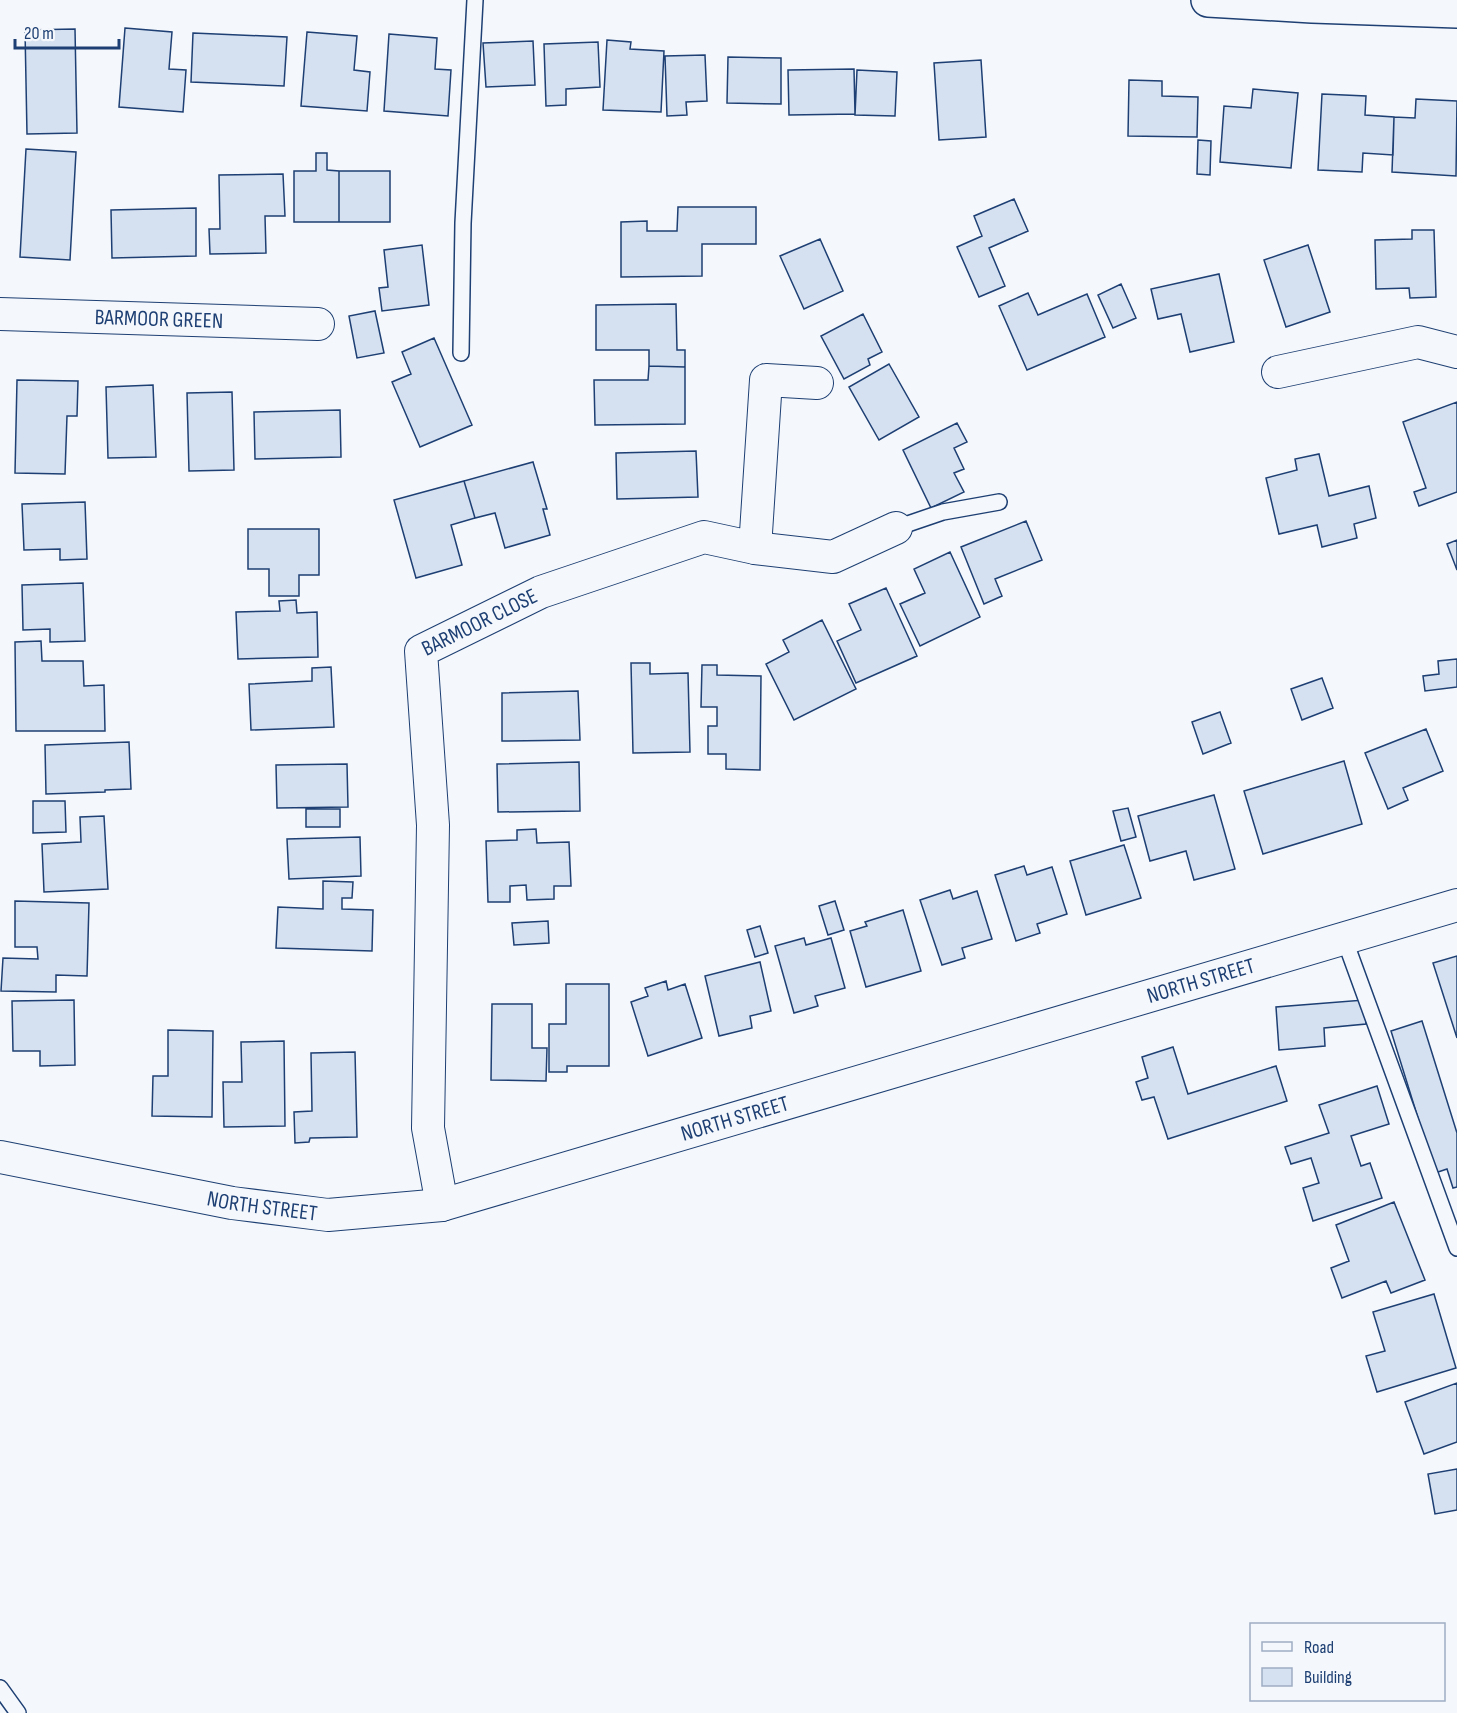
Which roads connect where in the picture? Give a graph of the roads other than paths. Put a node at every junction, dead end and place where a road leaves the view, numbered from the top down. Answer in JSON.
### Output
{"nodes":[{"id":1,"x":475,"y":0,"type":"edge"},
{"id":2,"x":1208,"y":0,"type":"edge"},
{"id":3,"x":1457,"y":11,"type":"edge"},
{"id":4,"x":0,"y":314,"type":"edge"},
{"id":5,"x":318,"y":324,"type":"dead end"},
{"id":6,"x":1457,"y":352,"type":"edge"},
{"id":7,"x":461,"y":353,"type":"dead end"},
{"id":8,"x":1278,"y":372,"type":"dead end"},
{"id":9,"x":817,"y":383,"type":"dead end"},
{"id":10,"x":999,"y":502,"type":"dead end"},
{"id":11,"x":896,"y":528,"type":"joint"},
{"id":12,"x":755,"y":548,"type":"junction"},
{"id":13,"x":1457,"y":905,"type":"edge"},
{"id":14,"x":1344,"y":938,"type":"junction"},
{"id":15,"x":0,"y":1157,"type":"edge"},
{"id":16,"x":442,"y":1205,"type":"junction"},
{"id":17,"x":1457,"y":1248,"type":"edge"},
{"id":18,"x":0,"y":1688,"type":"edge"},
{"id":19,"x":18,"y":1713,"type":"edge"}],
"edges":[{"from":1,"to":7,"type":"lane"},
{"from":2,"to":3,"type":"highway"},
{"from":4,"to":5,"type":"street","name":"BARMOOR GREEN"},
{"from":6,"to":8,"type":"street"},
{"from":9,"to":12,"type":"street"},
{"from":10,"to":11,"type":"lane"},
{"from":11,"to":12,"type":"street"},
{"from":12,"to":16,"type":"street","name":"BARMOOR CLOSE"},
{"from":13,"to":14,"type":"street","name":"NORTH STREET"},
{"from":14,"to":16,"type":"street","name":"NORTH STREET"},
{"from":14,"to":17,"type":"lane"},
{"from":15,"to":16,"type":"street","name":"NORTH STREET"},
{"from":18,"to":19,"type":"lane"}]}
